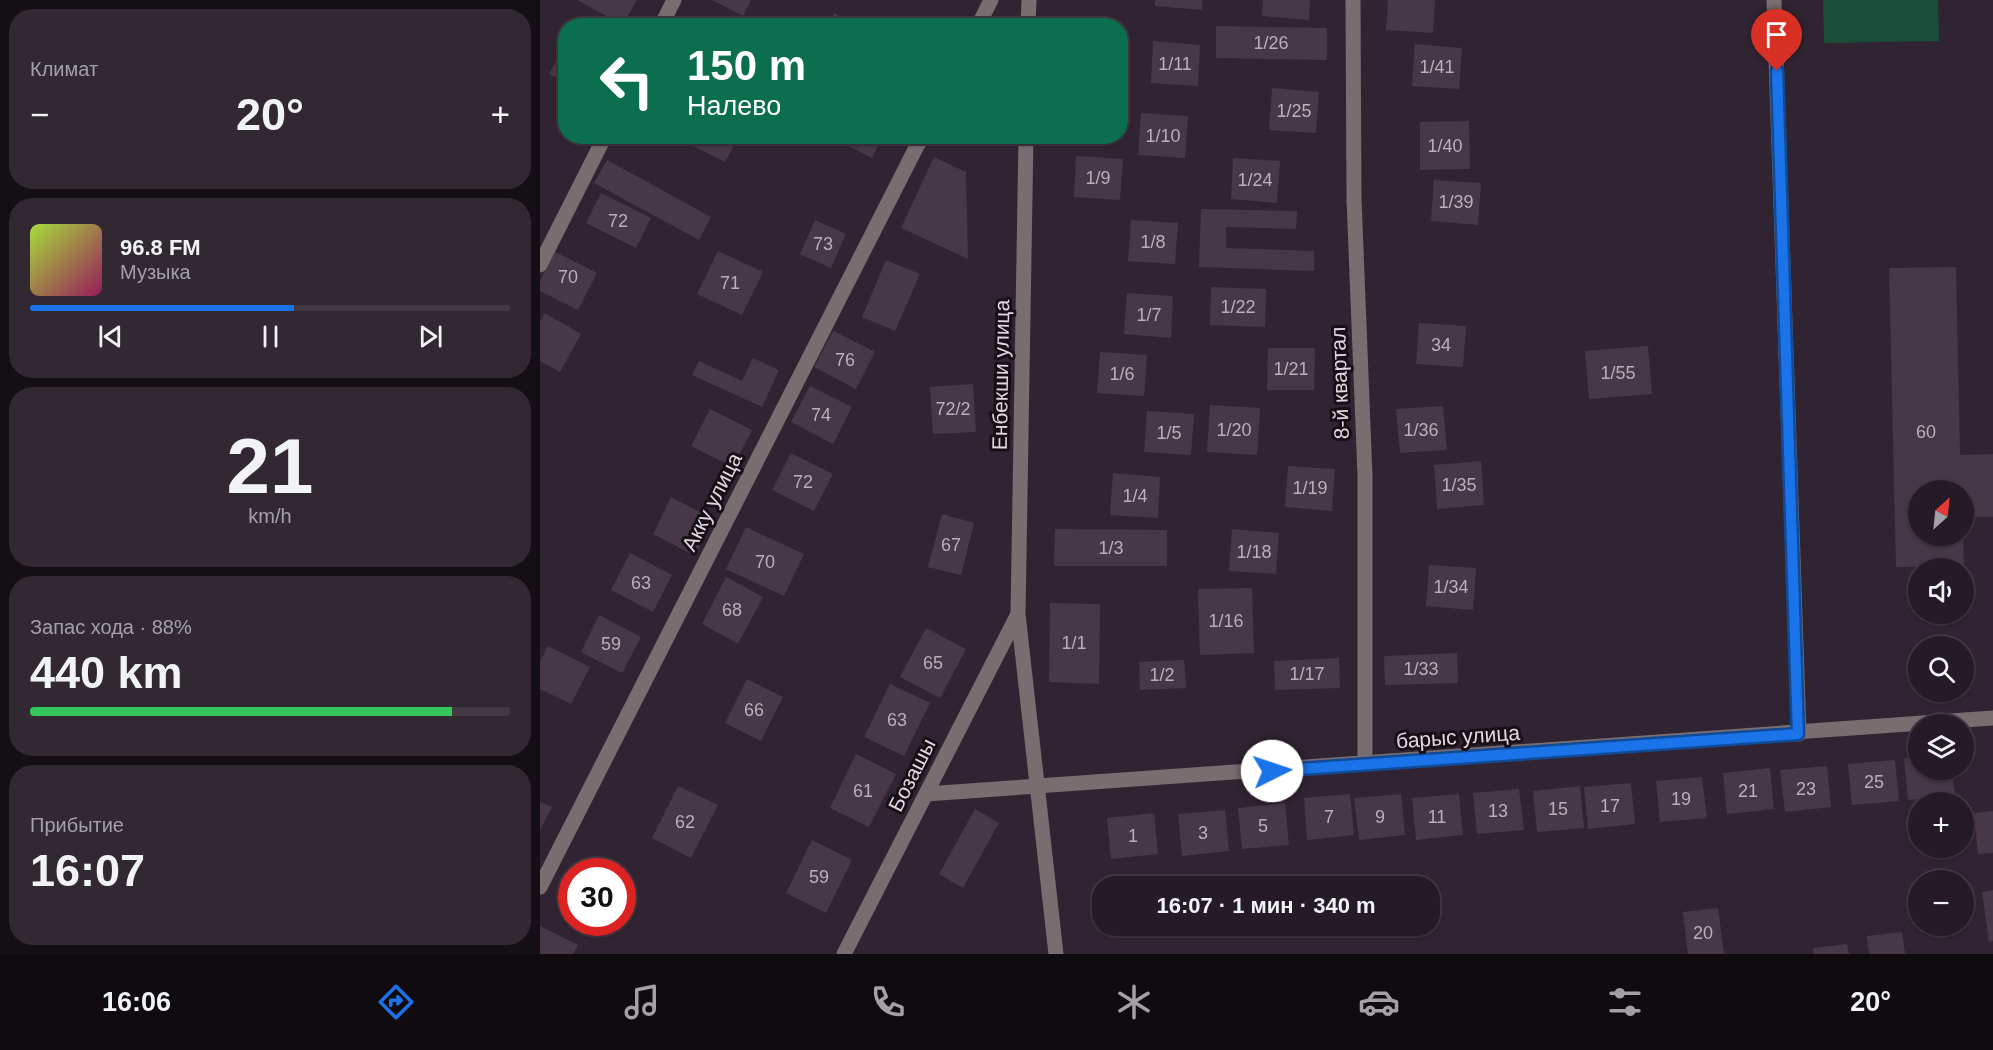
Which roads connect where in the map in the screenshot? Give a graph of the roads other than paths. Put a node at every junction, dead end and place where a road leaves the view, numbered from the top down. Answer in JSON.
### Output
{"nodes":[{"id":1,"x":674,"y":0,"type":"edge"},
{"id":2,"x":991,"y":0,"type":"edge"},
{"id":3,"x":1029,"y":0,"type":"edge"},
{"id":4,"x":1353,"y":0,"type":"edge"},
{"id":5,"x":1774,"y":0,"type":"edge"},
{"id":6,"x":665,"y":18,"type":"edge"},
{"id":7,"x":982,"y":18,"type":"edge"},
{"id":8,"x":1028,"y":18,"type":"edge"},
{"id":9,"x":601,"y":144,"type":"edge"},
{"id":10,"x":918,"y":144,"type":"edge"},
{"id":11,"x":1026,"y":144,"type":"edge"},
{"id":12,"x":540,"y":265,"type":"edge"},
{"id":13,"x":1018,"y":614,"type":"junction"},
{"id":14,"x":1993,"y":718,"type":"edge"},
{"id":15,"x":1798,"y":734,"type":"junction"},
{"id":16,"x":1365,"y":764,"type":"junction"},
{"id":17,"x":1038,"y":786,"type":"junction"},
{"id":18,"x":926,"y":794,"type":"junction"},
{"id":19,"x":540,"y":887,"type":"edge"},
{"id":20,"x":844,"y":954,"type":"edge"},
{"id":21,"x":1056,"y":954,"type":"edge"}],
"edges":[{"from":1,"to":6,"type":"street"},
{"from":2,"to":7,"type":"street"},
{"from":3,"to":8,"type":"street"},
{"from":4,"to":16,"type":"street","name":"8-й квартал"},
{"from":5,"to":15,"type":"street"},
{"from":9,"to":12,"type":"street"},
{"from":10,"to":19,"type":"street","name":"Акку улица"},
{"from":11,"to":13,"type":"street","name":"Енбекши улица"},
{"from":13,"to":17,"type":"street","name":"Енбекши улица"},
{"from":13,"to":18,"type":"street","name":"Бозашы"},
{"from":14,"to":15,"type":"street","name":"барыс улица"},
{"from":15,"to":16,"type":"street","name":"барыс улица"},
{"from":16,"to":17,"type":"street","name":"барыс улица"},
{"from":17,"to":18,"type":"street","name":"барыс улица"},
{"from":17,"to":21,"type":"street","name":"Енбекши улица"},
{"from":18,"to":20,"type":"street","name":"Бозашы"}]}
